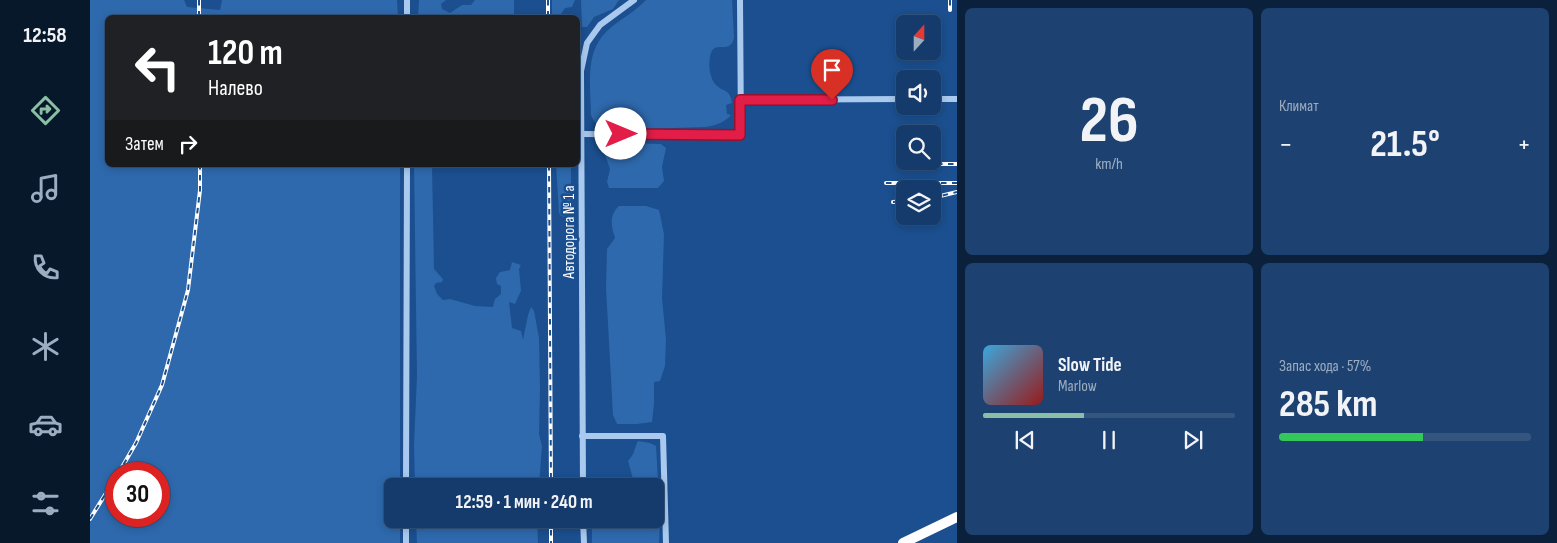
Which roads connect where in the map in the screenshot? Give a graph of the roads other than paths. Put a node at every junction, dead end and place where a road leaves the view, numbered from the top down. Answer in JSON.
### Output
{"nodes":[{"id":1,"x":407,"y":0,"type":"edge"},
{"id":2,"x":634,"y":0,"type":"edge"},
{"id":3,"x":740,"y":0,"type":"edge"},
{"id":4,"x":407,"y":15,"type":"edge"},
{"id":5,"x":957,"y":98,"type":"edge"},
{"id":6,"x":896,"y":99,"type":"edge"},
{"id":7,"x":941,"y":99,"type":"edge"},
{"id":8,"x":740,"y":100,"type":"junction"},
{"id":9,"x":582,"y":134,"type":"junction"},
{"id":10,"x":407,"y":167,"type":"edge"},
{"id":11,"x":582,"y":436,"type":"junction"},
{"id":12,"x":406,"y":478,"type":"edge"},
{"id":13,"x":583,"y":478,"type":"edge"},
{"id":14,"x":957,"y":518,"type":"edge"},
{"id":15,"x":406,"y":528,"type":"edge"},
{"id":16,"x":583,"y":528,"type":"edge"},
{"id":17,"x":406,"y":543,"type":"edge"},
{"id":18,"x":584,"y":543,"type":"edge"},
{"id":19,"x":666,"y":543,"type":"edge"},
{"id":20,"x":903,"y":543,"type":"edge"}],
"edges":[{"from":1,"to":4,"type":"street"},
{"from":2,"to":9,"type":"street","name":"Автодорога № 1 а"},
{"from":3,"to":8,"type":"street"},
{"from":5,"to":7,"type":"street"},
{"from":6,"to":8,"type":"street"},
{"from":8,"to":9,"type":"street"},
{"from":9,"to":11,"type":"street","name":"Автодорога № 1 а"},
{"from":10,"to":12,"type":"street"},
{"from":11,"to":13,"type":"street","name":"Автодорога № 1 а"},
{"from":11,"to":19,"type":"street"},
{"from":14,"to":20,"type":"highway"},
{"from":15,"to":17,"type":"street"},
{"from":16,"to":18,"type":"street"}]}
